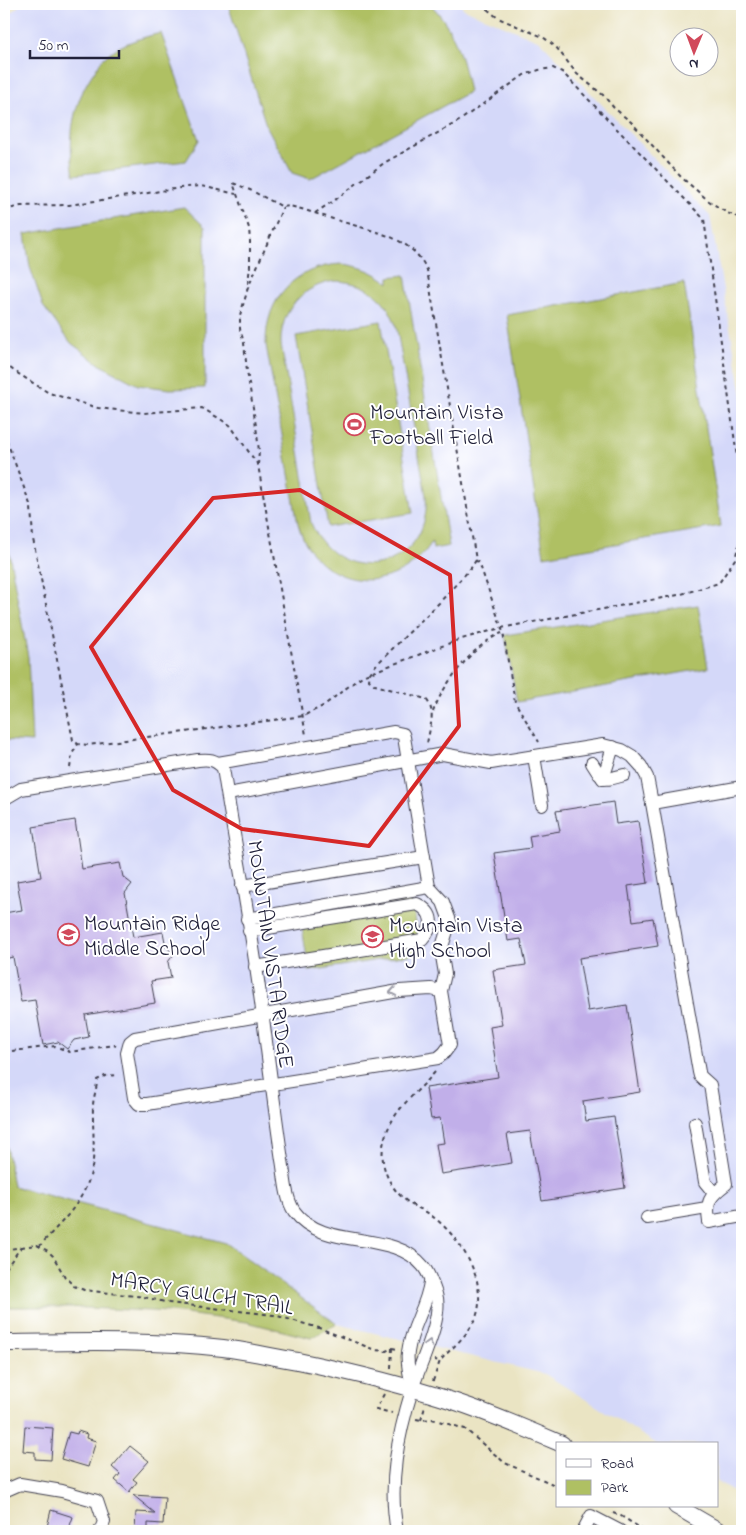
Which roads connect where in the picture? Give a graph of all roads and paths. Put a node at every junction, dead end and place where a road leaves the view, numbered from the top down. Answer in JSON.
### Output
{"nodes":[{"id":1,"x":481,"y":4,"type":"edge"},
{"id":2,"x":237,"y":194,"type":"junction"},
{"id":3,"x":283,"y":207,"type":"junction"},
{"id":4,"x":4,"y":210,"type":"edge"},
{"id":5,"x":314,"y":213,"type":"junction"},
{"id":6,"x":742,"y":218,"type":"edge"},
{"id":7,"x":247,"y":292,"type":"junction"},
{"id":8,"x":742,"y":298,"type":"edge"},
{"id":9,"x":742,"y":325,"type":"edge"},
{"id":10,"x":4,"y":363,"type":"edge"},
{"id":11,"x":4,"y":433,"type":"edge"},
{"id":12,"x":258,"y":465,"type":"junction"},
{"id":13,"x":742,"y":493,"type":"edge"},
{"id":14,"x":742,"y":532,"type":"edge"},
{"id":15,"x":476,"y":560,"type":"junction"},
{"id":16,"x":501,"y":628,"type":"junction"},
{"id":17,"x":503,"y":632,"type":"junction"},
{"id":18,"x":370,"y":673,"type":"junction"},
{"id":19,"x":432,"y":714,"type":"junction"},
{"id":20,"x":302,"y":716,"type":"junction"},
{"id":21,"x":78,"y":744,"type":"junction"},
{"id":22,"x":308,"y":746,"type":"junction"},
{"id":23,"x":613,"y":747,"type":"junction"},
{"id":24,"x":539,"y":756,"type":"junction"},
{"id":25,"x":425,"y":757,"type":"junction"},
{"id":26,"x":408,"y":760,"type":"junction"},
{"id":27,"x":218,"y":763,"type":"junction"},
{"id":28,"x":592,"y":763,"type":"dead end"},
{"id":29,"x":624,"y":775,"type":"dead end"},
{"id":30,"x":603,"y":779,"type":"junction"},
{"id":31,"x":71,"y":781,"type":"junction"},
{"id":32,"x":742,"y":787,"type":"edge"},
{"id":33,"x":228,"y":794,"type":"junction"},
{"id":34,"x":4,"y":800,"type":"edge"},
{"id":35,"x":652,"y":803,"type":"junction"},
{"id":36,"x":542,"y":805,"type":"dead end"},
{"id":37,"x":424,"y":857,"type":"junction"},
{"id":38,"x":242,"y":886,"type":"junction"},
{"id":39,"x":429,"y":887,"type":"junction"},
{"id":40,"x":248,"y":925,"type":"junction"},
{"id":41,"x":255,"y":967,"type":"junction"},
{"id":42,"x":441,"y":992,"type":"junction"},
{"id":43,"x":263,"y":1016,"type":"junction"},
{"id":44,"x":4,"y":1052,"type":"edge"},
{"id":45,"x":127,"y":1053,"type":"junction"},
{"id":46,"x":436,"y":1070,"type":"dead end"},
{"id":47,"x":130,"y":1074,"type":"junction"},
{"id":48,"x":271,"y":1085,"type":"junction"},
{"id":49,"x":695,"y":1123,"type":"dead end"},
{"id":50,"x":714,"y":1193,"type":"junction"},
{"id":51,"x":707,"y":1208,"type":"junction"},
{"id":52,"x":742,"y":1216,"type":"edge"},
{"id":53,"x":647,"y":1218,"type":"dead end"},
{"id":54,"x":21,"y":1247,"type":"junction"},
{"id":55,"x":40,"y":1247,"type":"junction"},
{"id":56,"x":4,"y":1250,"type":"edge"},
{"id":57,"x":4,"y":1271,"type":"edge"},
{"id":58,"x":430,"y":1282,"type":"junction"},
{"id":59,"x":4,"y":1343,"type":"edge"},
{"id":60,"x":392,"y":1348,"type":"junction"},
{"id":61,"x":407,"y":1353,"type":"junction"},
{"id":62,"x":424,"y":1357,"type":"junction"},
{"id":63,"x":440,"y":1361,"type":"junction"},
{"id":64,"x":390,"y":1382,"type":"junction"},
{"id":65,"x":412,"y":1389,"type":"junction"},
{"id":66,"x":429,"y":1394,"type":"junction"},
{"id":67,"x":405,"y":1416,"type":"junction"},
{"id":68,"x":421,"y":1420,"type":"junction"},
{"id":69,"x":557,"y":1442,"type":"edge"},
{"id":70,"x":556,"y":1486,"type":"edge"},
{"id":71,"x":4,"y":1491,"type":"edge"},
{"id":72,"x":679,"y":1508,"type":"edge"},
{"id":73,"x":100,"y":1531,"type":"edge"},
{"id":74,"x":397,"y":1531,"type":"edge"},
{"id":75,"x":583,"y":1531,"type":"edge"},
{"id":76,"x":620,"y":1531,"type":"edge"},
{"id":77,"x":719,"y":1531,"type":"edge"}],
"edges":[{"from":1,"to":6,"type":"path"},
{"from":2,"to":3,"type":"path"},
{"from":2,"to":4,"type":"path"},
{"from":2,"to":7,"type":"path"},
{"from":3,"to":5,"type":"path"},
{"from":3,"to":7,"type":"path"},
{"from":5,"to":13,"type":"path"},
{"from":5,"to":15,"type":"path"},
{"from":7,"to":12,"type":"path"},
{"from":8,"to":9,"type":"path"},
{"from":10,"to":12,"type":"path"},
{"from":11,"to":21,"type":"path"},
{"from":12,"to":20,"type":"path"},
{"from":14,"to":16,"type":"path"},
{"from":15,"to":16,"type":"path"},
{"from":15,"to":18,"type":"path"},
{"from":16,"to":17,"type":"path"},
{"from":16,"to":18,"type":"path"},
{"from":17,"to":19,"type":"path"},
{"from":17,"to":24,"type":"path"},
{"from":18,"to":19,"type":"path"},
{"from":18,"to":20,"type":"path"},
{"from":19,"to":25,"type":"path"},
{"from":20,"to":21,"type":"path"},
{"from":20,"to":22,"type":"path"},
{"from":21,"to":31,"type":"path"},
{"from":22,"to":26,"type":"street"},
{"from":22,"to":27,"type":"street"},
{"from":23,"to":24,"type":"street"},
{"from":23,"to":30,"type":"street"},
{"from":23,"to":35,"type":"street"},
{"from":24,"to":25,"type":"street"},
{"from":24,"to":36,"type":"street"},
{"from":25,"to":26,"type":"street"},
{"from":26,"to":33,"type":"street"},
{"from":26,"to":37,"type":"street"},
{"from":27,"to":31,"type":"street"},
{"from":27,"to":33,"type":"street","name":"MOUNTAIN VISTA RIDGE"},
{"from":28,"to":30,"type":"street"},
{"from":29,"to":30,"type":"street"},
{"from":31,"to":34,"type":"street"},
{"from":32,"to":35,"type":"street"},
{"from":33,"to":38,"type":"street","name":"MOUNTAIN VISTA RIDGE"},
{"from":35,"to":50,"type":"street"},
{"from":37,"to":38,"type":"street"},
{"from":37,"to":39,"type":"street"},
{"from":38,"to":40,"type":"street","name":"MOUNTAIN VISTA RIDGE"},
{"from":39,"to":40,"type":"street"},
{"from":39,"to":42,"type":"street"},
{"from":40,"to":41,"type":"street","name":"MOUNTAIN VISTA RIDGE"},
{"from":40,"to":41,"type":"street"},
{"from":41,"to":43,"type":"street","name":"MOUNTAIN VISTA RIDGE"},
{"from":42,"to":43,"type":"street","one_way":true},
{"from":42,"to":48,"type":"street"},
{"from":43,"to":45,"type":"street"},
{"from":43,"to":48,"type":"street","name":"MOUNTAIN VISTA RIDGE"},
{"from":44,"to":45,"type":"path"},
{"from":45,"to":47,"type":"street"},
{"from":46,"to":63,"type":"path"},
{"from":47,"to":48,"type":"street"},
{"from":47,"to":55,"type":"path"},
{"from":48,"to":58,"type":"street","name":"MOUNTAIN VISTA RIDGE"},
{"from":49,"to":50,"type":"street"},
{"from":50,"to":51,"type":"street"},
{"from":51,"to":52,"type":"street"},
{"from":51,"to":53,"type":"street"},
{"from":54,"to":55,"type":"path"},
{"from":54,"to":56,"type":"path"},
{"from":54,"to":57,"type":"path"},
{"from":55,"to":60,"type":"path","name":"MARCY GULCH TRAIL"},
{"from":58,"to":61,"type":"street"},
{"from":62,"to":58,"type":"street","name":"MOUNTAIN VISTA RIDGE","one_way":true},
{"from":59,"to":64,"type":"main road"},
{"from":60,"to":61,"type":"path","name":"MARCY GULCH TRAIL"},
{"from":60,"to":64,"type":"path"},
{"from":61,"to":65,"type":"street"},
{"from":62,"to":63,"type":"path"},
{"from":62,"to":65,"type":"street","name":"MOUNTAIN VISTA RIDGE"},
{"from":63,"to":66,"type":"path"},
{"from":64,"to":65,"type":"main road"},
{"from":64,"to":67,"type":"path"},
{"from":65,"to":66,"type":"main road"},
{"from":65,"to":67,"type":"street","name":"MOUNTAIN VISTA RIDGE"},
{"from":66,"to":68,"type":"path"},
{"from":66,"to":69,"type":"main road"},
{"from":67,"to":68,"type":"path"},
{"from":67,"to":74,"type":"street","name":"MOUNTAIN VISTA RIDGE"},
{"from":68,"to":70,"type":"path"},
{"from":71,"to":73,"type":"street"},
{"from":72,"to":77,"type":"main road"},
{"from":75,"to":76,"type":"street"}]}
